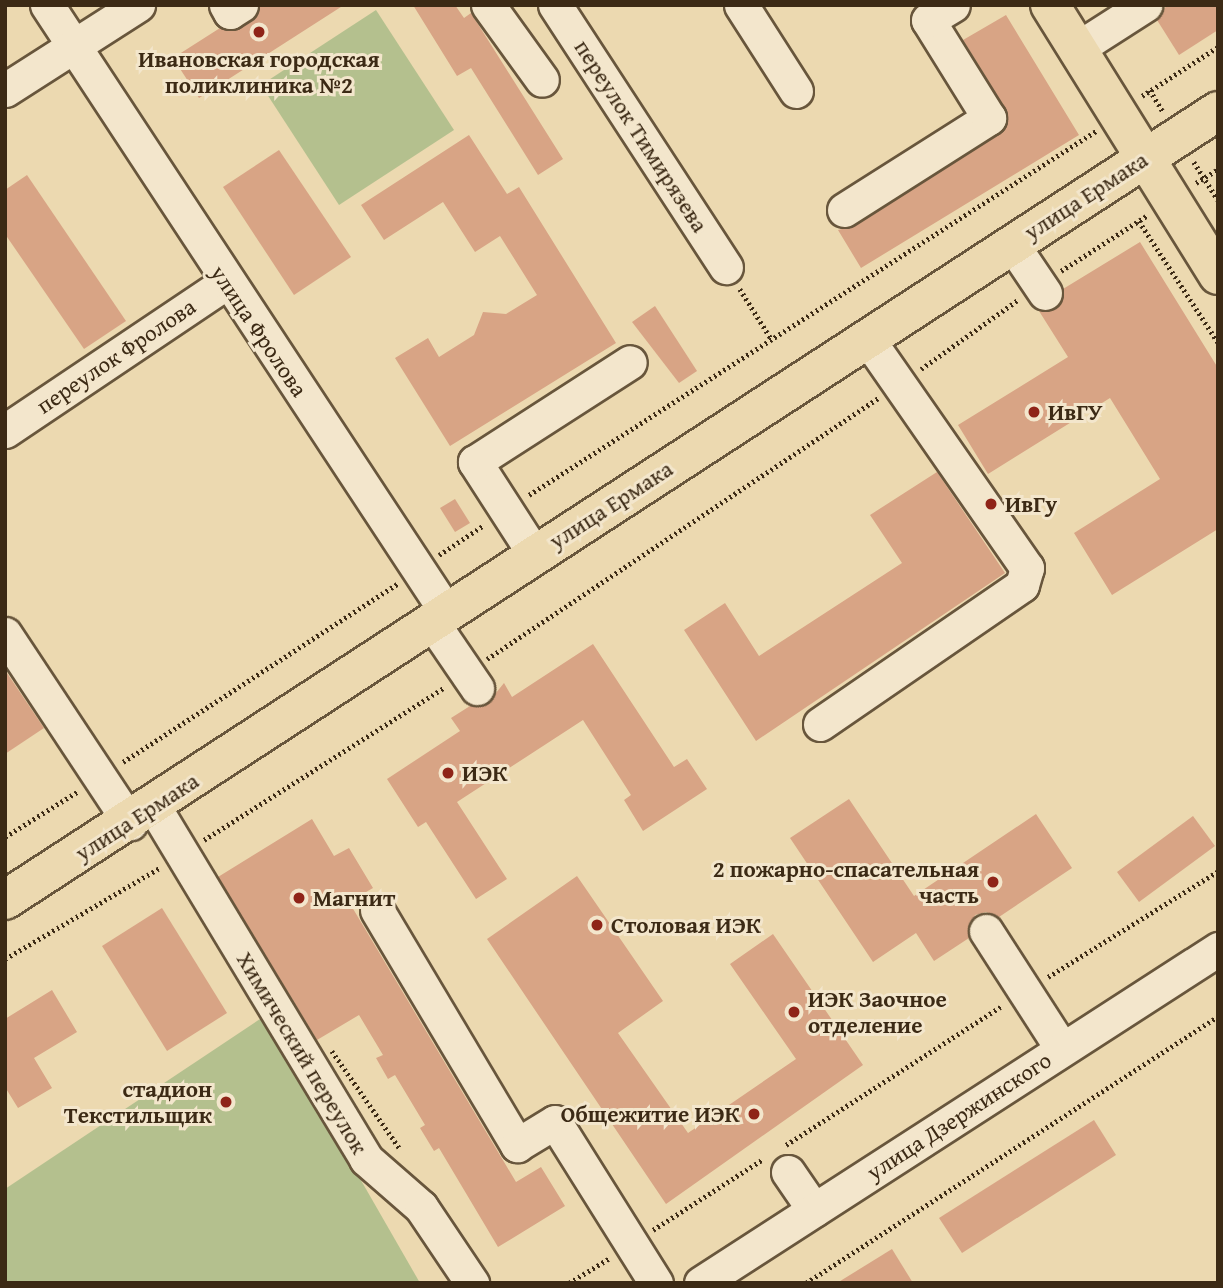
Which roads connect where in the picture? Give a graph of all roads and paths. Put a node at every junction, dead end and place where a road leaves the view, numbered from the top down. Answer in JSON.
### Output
{"nodes":[{"id":1,"x":103,"y":5,"type":"edge"},
{"id":2,"x":138,"y":5,"type":"edge"},
{"id":3,"x":226,"y":5,"type":"edge"},
{"id":4,"x":241,"y":5,"type":"edge"},
{"id":5,"x":488,"y":5,"type":"edge"},
{"id":6,"x":555,"y":5,"type":"edge"},
{"id":7,"x":741,"y":5,"type":"edge"},
{"id":8,"x":953,"y":5,"type":"edge"},
{"id":9,"x":1050,"y":5,"type":"edge"},
{"id":10,"x":1145,"y":5,"type":"edge"},
{"id":11,"x":61,"y":28,"type":"edge"},
{"id":12,"x":1218,"y":47,"type":"edge"},
{"id":13,"x":1077,"y":48,"type":"junction"},
{"id":14,"x":5,"y":68,"type":"edge"},
{"id":15,"x":542,"y":80,"type":"dead end"},
{"id":16,"x":5,"y":90,"type":"edge"},
{"id":17,"x":796,"y":91,"type":"dead end"},
{"id":18,"x":1218,"y":111,"type":"edge"},
{"id":19,"x":1118,"y":115,"type":"junction"},
{"id":20,"x":1144,"y":158,"type":"junction"},
{"id":21,"x":1195,"y":162,"type":"dead end"},
{"id":22,"x":1218,"y":169,"type":"edge"},
{"id":23,"x":1204,"y":178,"type":"junction"},
{"id":24,"x":1170,"y":200,"type":"junction"},
{"id":25,"x":1218,"y":200,"type":"edge"},
{"id":26,"x":844,"y":210,"type":"dead end"},
{"id":27,"x":1139,"y":221,"type":"junction"},
{"id":28,"x":1012,"y":244,"type":"junction"},
{"id":29,"x":726,"y":267,"type":"joint"},
{"id":30,"x":1218,"y":275,"type":"edge"},
{"id":31,"x":227,"y":282,"type":"junction"},
{"id":32,"x":1042,"y":289,"type":"junction"},
{"id":33,"x":867,"y":338,"type":"junction"},
{"id":34,"x":772,"y":340,"type":"junction"},
{"id":35,"x":1218,"y":342,"type":"edge"},
{"id":36,"x":630,"y":362,"type":"dead end"},
{"id":37,"x":900,"y":383,"type":"junction"},
{"id":38,"x":5,"y":431,"type":"edge"},
{"id":39,"x":505,"y":511,"type":"junction"},
{"id":40,"x":536,"y":555,"type":"junction"},
{"id":41,"x":418,"y":569,"type":"junction"},
{"id":42,"x":439,"y":617,"type":"junction"},
{"id":43,"x":5,"y":634,"type":"edge"},
{"id":44,"x":471,"y":681,"type":"junction"},
{"id":45,"x":820,"y":724,"type":"dead end"},
{"id":46,"x":100,"y":777,"type":"junction"},
{"id":47,"x":142,"y":815,"type":"junction"},
{"id":48,"x":5,"y":837,"type":"edge"},
{"id":49,"x":182,"y":854,"type":"junction"},
{"id":50,"x":1218,"y":871,"type":"edge"},
{"id":51,"x":5,"y":900,"type":"edge"},
{"id":52,"x":377,"y":910,"type":"dead end"},
{"id":53,"x":986,"y":931,"type":"dead end"},
{"id":54,"x":1218,"y":948,"type":"edge"},
{"id":55,"x":5,"y":959,"type":"edge"},
{"id":56,"x":1025,"y":991,"type":"junction"},
{"id":57,"x":1218,"y":1016,"type":"edge"},
{"id":58,"x":1062,"y":1049,"type":"junction"},
{"id":59,"x":780,"y":1158,"type":"junction"},
{"id":60,"x":814,"y":1210,"type":"junction"},
{"id":61,"x":631,"y":1244,"type":"junction"},
{"id":62,"x":472,"y":1283,"type":"edge"},
{"id":63,"x":569,"y":1283,"type":"edge"},
{"id":64,"x":656,"y":1283,"type":"edge"},
{"id":65,"x":701,"y":1283,"type":"edge"},
{"id":66,"x":806,"y":1283,"type":"edge"}],
"edges":[{"from":1,"to":11,"type":"street"},
{"from":2,"to":11,"type":"street"},
{"from":3,"to":4,"type":"street"},
{"from":5,"to":15,"type":"street"},
{"from":6,"to":29,"type":"street","name":"переулок Тимирязева"},
{"from":7,"to":17,"type":"street"},
{"from":8,"to":26,"type":"street"},
{"from":9,"to":13,"type":"main road"},
{"from":10,"to":13,"type":"street"},
{"from":11,"to":14,"type":"street"},
{"from":11,"to":16,"type":"street"},
{"from":11,"to":31,"type":"street","name":"улица Фролова"},
{"from":12,"to":19,"type":"path"},
{"from":13,"to":19,"type":"main road"},
{"from":18,"to":20,"type":"main road","name":"улица Ермака"},
{"from":19,"to":20,"type":"main road"},
{"from":19,"to":34,"type":"path"},
{"from":20,"to":24,"type":"main road"},
{"from":20,"to":28,"type":"main road","name":"улица Ермака"},
{"from":21,"to":23,"type":"path"},
{"from":22,"to":23,"type":"path"},
{"from":23,"to":24,"type":"path"},
{"from":23,"to":25,"type":"path"},
{"from":24,"to":27,"type":"path"},
{"from":24,"to":30,"type":"main road"},
{"from":27,"to":32,"type":"path"},
{"from":27,"to":35,"type":"path"},
{"from":28,"to":32,"type":"street"},
{"from":28,"to":33,"type":"main road","name":"улица Ермака"},
{"from":29,"to":34,"type":"path"},
{"from":31,"to":38,"type":"street","name":"переулок Фролова"},
{"from":31,"to":41,"type":"street","name":"улица Фролова"},
{"from":32,"to":37,"type":"path"},
{"from":33,"to":37,"type":"street"},
{"from":33,"to":40,"type":"main road","name":"улица Ермака"},
{"from":34,"to":39,"type":"path"},
{"from":36,"to":39,"type":"street"},
{"from":37,"to":44,"type":"path"},
{"from":37,"to":45,"type":"street"},
{"from":39,"to":40,"type":"street"},
{"from":39,"to":41,"type":"path"},
{"from":40,"to":42,"type":"main road","name":"улица Ермака"},
{"from":41,"to":42,"type":"street","name":"улица Фролова"},
{"from":41,"to":46,"type":"path"},
{"from":42,"to":44,"type":"street","name":"улица Фролова"},
{"from":42,"to":47,"type":"main road","name":"улица Ермака"},
{"from":43,"to":46,"type":"street","name":"Химический переулок"},
{"from":44,"to":49,"type":"path"},
{"from":46,"to":47,"type":"street","name":"Химический переулок"},
{"from":46,"to":48,"type":"path"},
{"from":47,"to":49,"type":"street","name":"Химический переулок"},
{"from":47,"to":51,"type":"main road","name":"улица Ермака"},
{"from":49,"to":55,"type":"path"},
{"from":49,"to":62,"type":"street","name":"Химический переулок"},
{"from":50,"to":56,"type":"path"},
{"from":52,"to":61,"type":"street"},
{"from":53,"to":56,"type":"street"},
{"from":54,"to":58,"type":"street","name":"улица Дзержинского"},
{"from":56,"to":58,"type":"street"},
{"from":56,"to":59,"type":"path"},
{"from":57,"to":66,"type":"path"},
{"from":58,"to":60,"type":"street","name":"улица Дзержинского"},
{"from":59,"to":60,"type":"street"},
{"from":59,"to":61,"type":"path"},
{"from":60,"to":65,"type":"street","name":"улица Дзержинского"},
{"from":61,"to":63,"type":"path"},
{"from":61,"to":64,"type":"street"}]}
